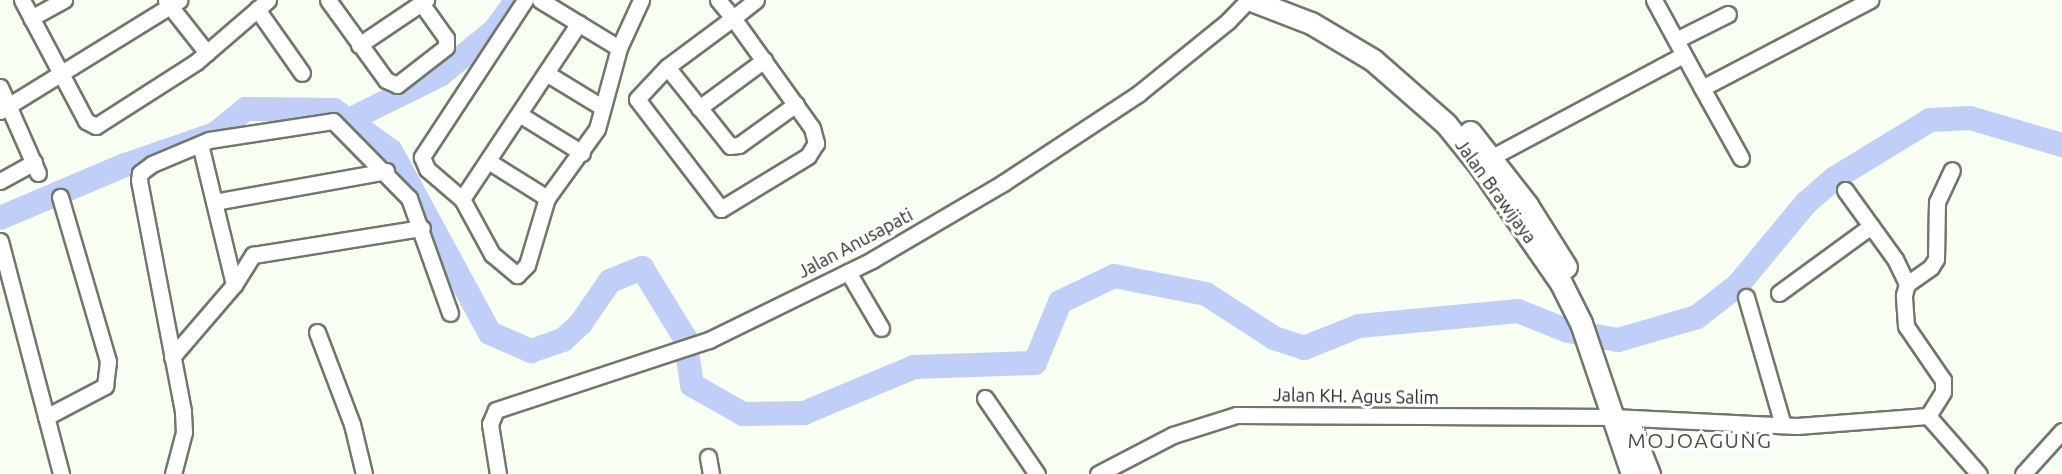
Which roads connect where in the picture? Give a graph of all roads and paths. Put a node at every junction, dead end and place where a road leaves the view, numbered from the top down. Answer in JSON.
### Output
{"nodes":[{"id":1,"x":22,"y":0,"type":"edge"},
{"id":2,"x":63,"y":0,"type":"edge"},
{"id":3,"x":525,"y":0,"type":"edge"},
{"id":4,"x":540,"y":0,"type":"edge"},
{"id":5,"x":641,"y":0,"type":"edge"},
{"id":6,"x":718,"y":0,"type":"edge"},
{"id":7,"x":756,"y":0,"type":"edge"},
{"id":8,"x":1249,"y":0,"type":"edge"},
{"id":9,"x":1289,"y":0,"type":"edge"},
{"id":10,"x":1654,"y":0,"type":"edge"},
{"id":11,"x":1870,"y":0,"type":"edge"},
{"id":12,"x":172,"y":2,"type":"edge"},
{"id":13,"x":334,"y":2,"type":"edge"},
{"id":14,"x":424,"y":2,"type":"edge"},
{"id":15,"x":262,"y":4,"type":"edge"},
{"id":16,"x":1728,"y":14,"type":"dead end"},
{"id":17,"x":31,"y":18,"type":"junction"},
{"id":18,"x":733,"y":18,"type":"junction"},
{"id":19,"x":579,"y":23,"type":"junction"},
{"id":20,"x":1676,"y":40,"type":"junction"},
{"id":21,"x":359,"y":45,"type":"junction"},
{"id":22,"x":619,"y":48,"type":"junction"},
{"id":23,"x":207,"y":53,"type":"junction"},
{"id":24,"x":1683,"y":55,"type":"junction"},
{"id":25,"x":764,"y":60,"type":"junction"},
{"id":26,"x":667,"y":67,"type":"junction"},
{"id":27,"x":302,"y":73,"type":"dead end"},
{"id":28,"x":546,"y":73,"type":"junction"},
{"id":29,"x":59,"y":74,"type":"junction"},
{"id":30,"x":0,"y":87,"type":"edge"},
{"id":31,"x":1702,"y":88,"type":"junction"},
{"id":32,"x":796,"y":104,"type":"junction"},
{"id":33,"x":602,"y":107,"type":"junction"},
{"id":34,"x":5,"y":108,"type":"edge"},
{"id":35,"x":699,"y":108,"type":"junction"},
{"id":36,"x":519,"y":114,"type":"junction"},
{"id":37,"x":200,"y":144,"type":"junction"},
{"id":38,"x":582,"y":153,"type":"junction"},
{"id":39,"x":1492,"y":157,"type":"junction"},
{"id":40,"x":1741,"y":158,"type":"dead end"},
{"id":41,"x":488,"y":161,"type":"junction"},
{"id":42,"x":1952,"y":170,"type":"dead end"},
{"id":43,"x":386,"y":171,"type":"junction"},
{"id":44,"x":0,"y":181,"type":"edge"},
{"id":45,"x":1845,"y":190,"type":"dead end"},
{"id":46,"x":60,"y":197,"type":"dead end"},
{"id":47,"x":547,"y":198,"type":"junction"},
{"id":48,"x":462,"y":199,"type":"junction"},
{"id":49,"x":214,"y":202,"type":"junction"},
{"id":50,"x":1871,"y":226,"type":"junction"},
{"id":51,"x":422,"y":228,"type":"junction"},
{"id":52,"x":0,"y":241,"type":"edge"},
{"id":53,"x":253,"y":255,"type":"junction"},
{"id":54,"x":228,"y":261,"type":"junction"},
{"id":55,"x":848,"y":272,"type":"junction"},
{"id":56,"x":1907,"y":284,"type":"junction"},
{"id":57,"x":234,"y":285,"type":"junction"},
{"id":58,"x":1779,"y":293,"type":"dead end"},
{"id":59,"x":1746,"y":297,"type":"dead end"},
{"id":60,"x":450,"y":313,"type":"dead end"},
{"id":61,"x":1586,"y":320,"type":"junction"},
{"id":62,"x":881,"y":328,"type":"dead end"},
{"id":63,"x":317,"y":332,"type":"dead end"},
{"id":64,"x":172,"y":357,"type":"junction"},
{"id":65,"x":985,"y":398,"type":"dead end"},
{"id":66,"x":46,"y":417,"type":"junction"},
{"id":67,"x":1928,"y":417,"type":"junction"},
{"id":68,"x":1619,"y":418,"type":"junction"},
{"id":69,"x":1783,"y":425,"type":"junction"},
{"id":70,"x":2062,"y":431,"type":"edge"},
{"id":71,"x":708,"y":457,"type":"dead end"},
{"id":72,"x":60,"y":474,"type":"edge"},
{"id":73,"x":173,"y":474,"type":"edge"},
{"id":74,"x":364,"y":474,"type":"edge"},
{"id":75,"x":498,"y":474,"type":"edge"},
{"id":76,"x":711,"y":474,"type":"edge"},
{"id":77,"x":1037,"y":474,"type":"edge"},
{"id":78,"x":1098,"y":474,"type":"edge"},
{"id":79,"x":1632,"y":474,"type":"edge"},
{"id":80,"x":1649,"y":474,"type":"edge"},
{"id":81,"x":1979,"y":474,"type":"edge"},
{"id":82,"x":2023,"y":474,"type":"edge"}],
"edges":[{"from":1,"to":17,"type":"street"},
{"from":2,"to":17,"type":"street"},
{"from":3,"to":48,"type":"street"},
{"from":4,"to":19,"type":"street"},
{"from":5,"to":22,"type":"street"},
{"from":6,"to":18,"type":"street"},
{"from":7,"to":18,"type":"street"},
{"from":8,"to":55,"type":"street","name":"Jalan Anusapati"},
{"from":8,"to":61,"type":"highway","name":"Jalan Brawijaya"},
{"from":9,"to":39,"type":"highway","name":"Jalan Brawijaya"},
{"from":10,"to":20,"type":"street"},
{"from":11,"to":31,"type":"street"},
{"from":12,"to":23,"type":"street"},
{"from":12,"to":29,"type":"street"},
{"from":13,"to":21,"type":"street"},
{"from":14,"to":21,"type":"street"},
{"from":14,"to":21,"type":"street"},
{"from":15,"to":23,"type":"street"},
{"from":15,"to":27,"type":"street"},
{"from":16,"to":20,"type":"street"},
{"from":17,"to":29,"type":"street"},
{"from":18,"to":25,"type":"street"},
{"from":18,"to":26,"type":"street"},
{"from":19,"to":22,"type":"street"},
{"from":19,"to":28,"type":"street"},
{"from":20,"to":24,"type":"street"},
{"from":22,"to":33,"type":"street"},
{"from":23,"to":29,"type":"street"},
{"from":24,"to":31,"type":"street"},
{"from":24,"to":39,"type":"street"},
{"from":25,"to":32,"type":"street"},
{"from":25,"to":35,"type":"street"},
{"from":26,"to":32,"type":"street"},
{"from":26,"to":35,"type":"street"},
{"from":28,"to":33,"type":"street"},
{"from":28,"to":36,"type":"street"},
{"from":29,"to":34,"type":"street"},
{"from":30,"to":34,"type":"street"},
{"from":31,"to":40,"type":"street"},
{"from":32,"to":35,"type":"street"},
{"from":33,"to":38,"type":"street"},
{"from":34,"to":44,"type":"street"},
{"from":36,"to":38,"type":"street"},
{"from":36,"to":41,"type":"street"},
{"from":37,"to":43,"type":"street"},
{"from":37,"to":49,"type":"street"},
{"from":37,"to":64,"type":"street"},
{"from":38,"to":47,"type":"street"},
{"from":39,"to":61,"type":"highway","name":"Jalan Brawijaya"},
{"from":41,"to":47,"type":"street"},
{"from":41,"to":48,"type":"street"},
{"from":42,"to":56,"type":"street"},
{"from":43,"to":49,"type":"street"},
{"from":43,"to":51,"type":"street"},
{"from":45,"to":50,"type":"street"},
{"from":46,"to":66,"type":"street"},
{"from":47,"to":48,"type":"street"},
{"from":49,"to":54,"type":"street"},
{"from":50,"to":56,"type":"street"},
{"from":50,"to":58,"type":"street"},
{"from":51,"to":53,"type":"street"},
{"from":51,"to":60,"type":"street"},
{"from":52,"to":66,"type":"street"},
{"from":53,"to":54,"type":"street"},
{"from":53,"to":57,"type":"street"},
{"from":54,"to":57,"type":"street"},
{"from":55,"to":62,"type":"street"},
{"from":55,"to":75,"type":"street","name":"Jalan Anusapati"},
{"from":56,"to":67,"type":"street"},
{"from":57,"to":64,"type":"street"},
{"from":59,"to":69,"type":"street"},
{"from":61,"to":68,"type":"highway","name":"Jalan Brawijaya"},
{"from":63,"to":74,"type":"street"},
{"from":64,"to":73,"type":"street"},
{"from":65,"to":77,"type":"street"},
{"from":66,"to":72,"type":"street"},
{"from":67,"to":69,"type":"street","name":"Jalan KH. Agus Salim"},
{"from":67,"to":81,"type":"street"},
{"from":68,"to":69,"type":"street","name":"Jalan KH. Agus Salim"},
{"from":68,"to":78,"type":"street","name":"Jalan KH. Agus Salim"},
{"from":68,"to":79,"type":"highway","name":"Jalan Brawijaya"},
{"from":68,"to":80,"type":"highway","name":"Jalan Brawijaya"},
{"from":70,"to":82,"type":"street"},
{"from":71,"to":76,"type":"street"}]}
